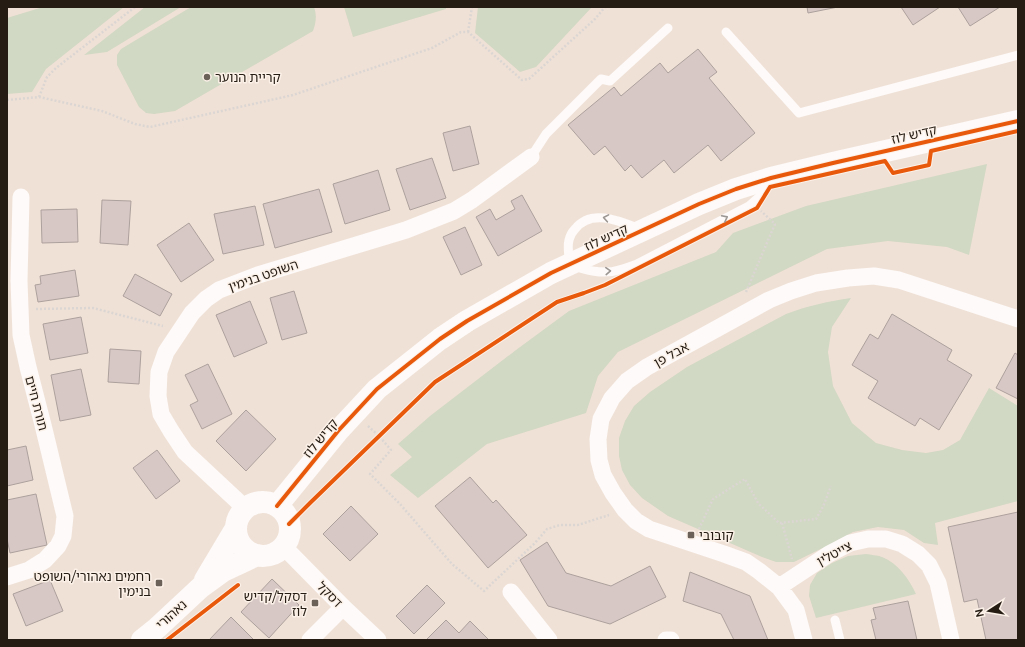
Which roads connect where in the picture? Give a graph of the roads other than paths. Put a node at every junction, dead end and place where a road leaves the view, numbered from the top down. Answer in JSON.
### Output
{"nodes":[{"id":1,"x":668,"y":28,"type":"dead end"},
{"id":2,"x":726,"y":32,"type":"dead end"},
{"id":3,"x":1018,"y":55,"type":"edge"},
{"id":4,"x":1018,"y":122,"type":"edge"},
{"id":5,"x":531,"y":157,"type":"joint"},
{"id":6,"x":771,"y":178,"type":"junction"},
{"id":7,"x":21,"y":197,"type":"dead end"},
{"id":8,"x":643,"y":230,"type":"junction"},
{"id":9,"x":570,"y":265,"type":"junction"},
{"id":10,"x":1018,"y":319,"type":"edge"},
{"id":11,"x":277,"y":506,"type":"junction"},
{"id":12,"x":245,"y":508,"type":"junction"},
{"id":13,"x":236,"y":528,"type":"junction"},
{"id":14,"x":283,"y":546,"type":"junction"},
{"id":15,"x":257,"y":555,"type":"junction"},
{"id":16,"x":7,"y":577,"type":"edge"},
{"id":17,"x":201,"y":587,"type":"junction"},
{"id":18,"x":779,"y":587,"type":"junction"},
{"id":19,"x":511,"y":592,"type":"dead end"},
{"id":20,"x":343,"y":607,"type":"junction"},
{"id":21,"x":836,"y":620,"type":"dead end"},
{"id":22,"x":142,"y":640,"type":"edge"},
{"id":23,"x":310,"y":640,"type":"edge"},
{"id":24,"x":378,"y":640,"type":"edge"},
{"id":25,"x":549,"y":640,"type":"edge"},
{"id":26,"x":666,"y":640,"type":"edge"},
{"id":27,"x":671,"y":640,"type":"edge"},
{"id":28,"x":804,"y":640,"type":"edge"},
{"id":29,"x":840,"y":640,"type":"edge"},
{"id":30,"x":951,"y":640,"type":"edge"}],
"edges":[{"from":1,"to":5,"type":"lane"},
{"from":2,"to":3,"type":"lane"},
{"from":4,"to":6,"type":"street","name":"קדיש לוז"},
{"from":5,"to":12,"type":"street","name":"השופט בנימין"},
{"from":6,"to":8,"type":"street","name":"קדיש לוז"},
{"from":9,"to":6,"type":"lane","one_way":true},
{"from":7,"to":16,"type":"street","name":"תורת חיים"},
{"from":8,"to":9,"type":"street","name":"קדיש לוז"},
{"from":8,"to":9,"type":"lane","one_way":true},
{"from":9,"to":11,"type":"street","name":"קדיש לוז"},
{"from":10,"to":18,"type":"street","name":"אבל פן"},
{"from":11,"to":12,"type":"street"},
{"from":11,"to":14,"type":"street"},
{"from":12,"to":13,"type":"street"},
{"from":13,"to":15,"type":"street"},
{"from":13,"to":17,"type":"street"},
{"from":14,"to":15,"type":"street"},
{"from":14,"to":20,"type":"street","name":"דסקל"},
{"from":15,"to":17,"type":"street"},
{"from":17,"to":22,"type":"street","name":"נאהורי"},
{"from":18,"to":28,"type":"street"},
{"from":18,"to":30,"type":"street","name":"צייטלין"},
{"from":19,"to":25,"type":"street"},
{"from":20,"to":23,"type":"street"},
{"from":20,"to":24,"type":"street","name":"דסקל"},
{"from":21,"to":29,"type":"lane"},
{"from":26,"to":27,"type":"street"}]}
